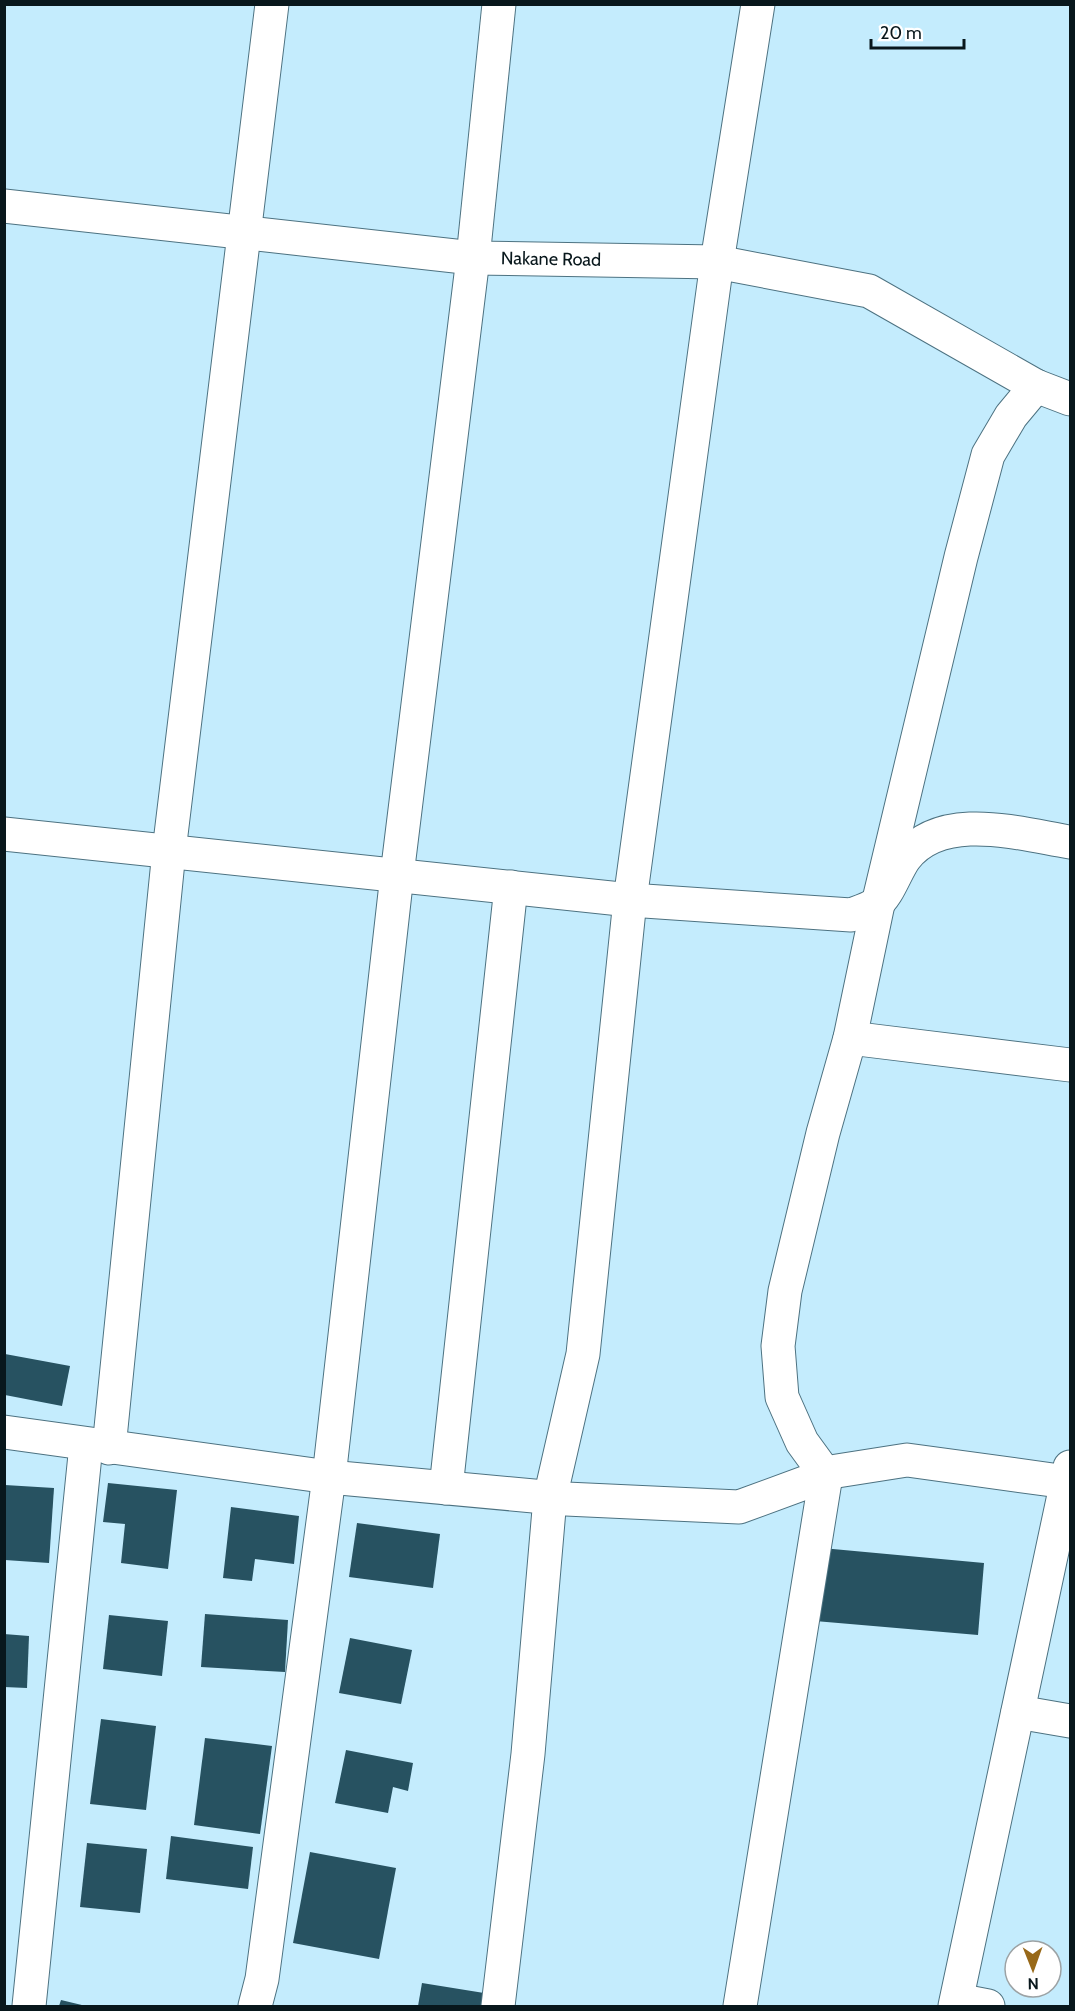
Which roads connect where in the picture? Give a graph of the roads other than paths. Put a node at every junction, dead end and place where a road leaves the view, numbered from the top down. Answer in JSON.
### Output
{"nodes":[{"id":1,"x":272,"y":4,"type":"edge"},
{"id":2,"x":499,"y":4,"type":"edge"},
{"id":3,"x":758,"y":4,"type":"edge"},
{"id":4,"x":4,"y":206,"type":"edge"},
{"id":5,"x":245,"y":233,"type":"junction"},
{"id":6,"x":473,"y":258,"type":"junction"},
{"id":7,"x":717,"y":262,"type":"junction"},
{"id":8,"x":1036,"y":386,"type":"junction"},
{"id":9,"x":1071,"y":399,"type":"edge"},
{"id":10,"x":4,"y":834,"type":"edge"},
{"id":11,"x":1071,"y":842,"type":"edge"},
{"id":12,"x":169,"y":852,"type":"junction"},
{"id":13,"x":397,"y":875,"type":"junction"},
{"id":14,"x":511,"y":887,"type":"junction"},
{"id":15,"x":630,"y":900,"type":"junction"},
{"id":16,"x":878,"y":903,"type":"junction"},
{"id":17,"x":850,"y":1038,"type":"junction"},
{"id":18,"x":1071,"y":1065,"type":"edge"},
{"id":19,"x":4,"y":1432,"type":"edge"},
{"id":20,"x":98,"y":1447,"type":"junction"},
{"id":21,"x":1069,"y":1474,"type":"edge"},
{"id":22,"x":826,"y":1475,"type":"junction"},
{"id":23,"x":329,"y":1477,"type":"junction"},
{"id":24,"x":446,"y":1488,"type":"junction"},
{"id":25,"x":550,"y":1498,"type":"junction"},
{"id":26,"x":1018,"y":1712,"type":"junction"},
{"id":27,"x":1071,"y":1721,"type":"edge"},
{"id":28,"x":956,"y":2003,"type":"edge"},
{"id":29,"x":29,"y":2007,"type":"edge"},
{"id":30,"x":255,"y":2007,"type":"edge"},
{"id":31,"x":498,"y":2007,"type":"edge"},
{"id":32,"x":741,"y":2007,"type":"edge"},
{"id":33,"x":988,"y":2007,"type":"edge"}],
"edges":[{"from":1,"to":5,"type":"street"},
{"from":2,"to":6,"type":"street"},
{"from":3,"to":7,"type":"street"},
{"from":4,"to":5,"type":"street","name":"Nakane Road"},
{"from":5,"to":6,"type":"street","name":"Nakane Road"},
{"from":5,"to":12,"type":"street"},
{"from":6,"to":7,"type":"street","name":"Nakane Road"},
{"from":6,"to":13,"type":"street"},
{"from":7,"to":8,"type":"street","name":"Nakane Road"},
{"from":7,"to":15,"type":"street"},
{"from":8,"to":9,"type":"street","name":"Nakane Road"},
{"from":8,"to":16,"type":"street"},
{"from":10,"to":12,"type":"street"},
{"from":11,"to":16,"type":"street"},
{"from":12,"to":13,"type":"street"},
{"from":12,"to":20,"type":"street"},
{"from":13,"to":14,"type":"street"},
{"from":13,"to":23,"type":"street"},
{"from":14,"to":15,"type":"street"},
{"from":14,"to":24,"type":"street"},
{"from":15,"to":16,"type":"street"},
{"from":15,"to":25,"type":"street"},
{"from":16,"to":17,"type":"street"},
{"from":17,"to":18,"type":"street"},
{"from":17,"to":22,"type":"street"},
{"from":19,"to":20,"type":"street"},
{"from":20,"to":23,"type":"street"},
{"from":20,"to":29,"type":"street"},
{"from":21,"to":22,"type":"street"},
{"from":21,"to":26,"type":"street"},
{"from":22,"to":25,"type":"street"},
{"from":22,"to":32,"type":"street"},
{"from":23,"to":24,"type":"street"},
{"from":23,"to":30,"type":"street"},
{"from":24,"to":25,"type":"street"},
{"from":25,"to":31,"type":"street"},
{"from":26,"to":27,"type":"street"},
{"from":26,"to":28,"type":"street"},
{"from":28,"to":33,"type":"street"}]}
